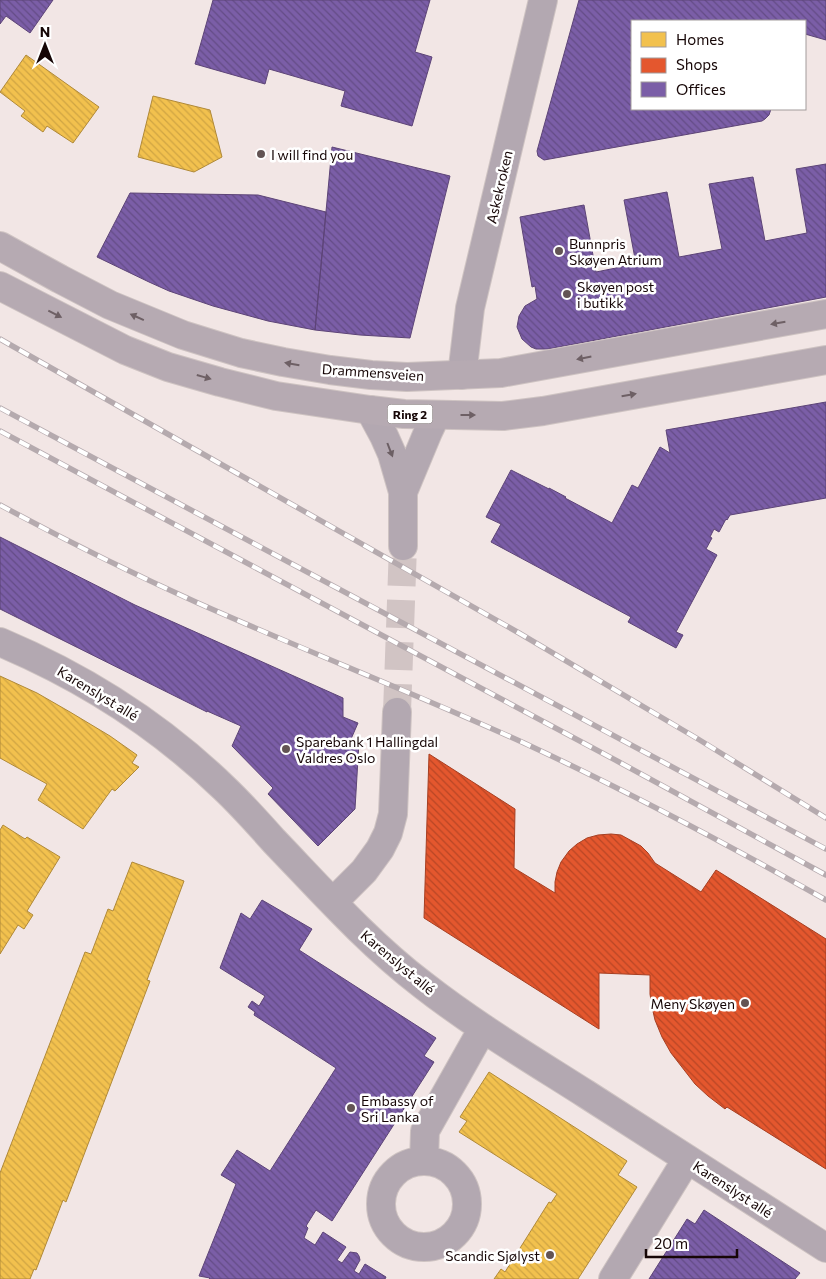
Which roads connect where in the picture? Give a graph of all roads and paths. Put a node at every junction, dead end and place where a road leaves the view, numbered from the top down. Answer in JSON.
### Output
{"nodes":[{"id":1,"x":543,"y":0,"type":"edge"},
{"id":2,"x":0,"y":246,"type":"edge"},
{"id":3,"x":0,"y":286,"type":"edge"},
{"id":4,"x":826,"y":314,"type":"edge"},
{"id":5,"x":826,"y":360,"type":"edge"},
{"id":6,"x":462,"y":375,"type":"junction"},
{"id":7,"x":370,"y":410,"type":"junction"},
{"id":8,"x":436,"y":415,"type":"junction"},
{"id":9,"x":403,"y":492,"type":"junction"},
{"id":10,"x":403,"y":546,"type":"tunnel mouth"},
{"id":11,"x":0,"y":642,"type":"edge"},
{"id":12,"x":397,"y":712,"type":"tunnel mouth"},
{"id":13,"x":333,"y":902,"type":"junction"},
{"id":14,"x":483,"y":1028,"type":"junction"},
{"id":15,"x":687,"y":1159,"type":"junction"},
{"id":16,"x":424,"y":1161,"type":"dead end"},
{"id":17,"x":826,"y":1248,"type":"edge"},
{"id":18,"x":613,"y":1279,"type":"edge"}],
"edges":[{"from":1,"to":6,"type":"street","name":"Askekroken"},
{"from":6,"to":2,"type":"main road","name":"Drammensveien","one_way":true},
{"from":3,"to":7,"type":"main road","number":"Ring 2","one_way":true},
{"from":4,"to":6,"type":"main road","name":"Drammensveien","one_way":true},
{"from":8,"to":5,"type":"main road","number":"Ring 2","one_way":true},
{"from":7,"to":8,"type":"main road","number":"Ring 2"},
{"from":7,"to":9,"type":"street","one_way":true},
{"from":8,"to":9,"type":"street"},
{"from":9,"to":10,"type":"street"},
{"from":11,"to":13,"type":"street","name":"Karenslyst allé"},
{"from":12,"to":13,"type":"street"},
{"from":13,"to":14,"type":"street","name":"Karenslyst allé"},
{"from":14,"to":15,"type":"street","name":"Karenslyst allé"},
{"from":14,"to":16,"type":"street"},
{"from":15,"to":17,"type":"street","name":"Karenslyst allé"},
{"from":15,"to":18,"type":"street"}]}
